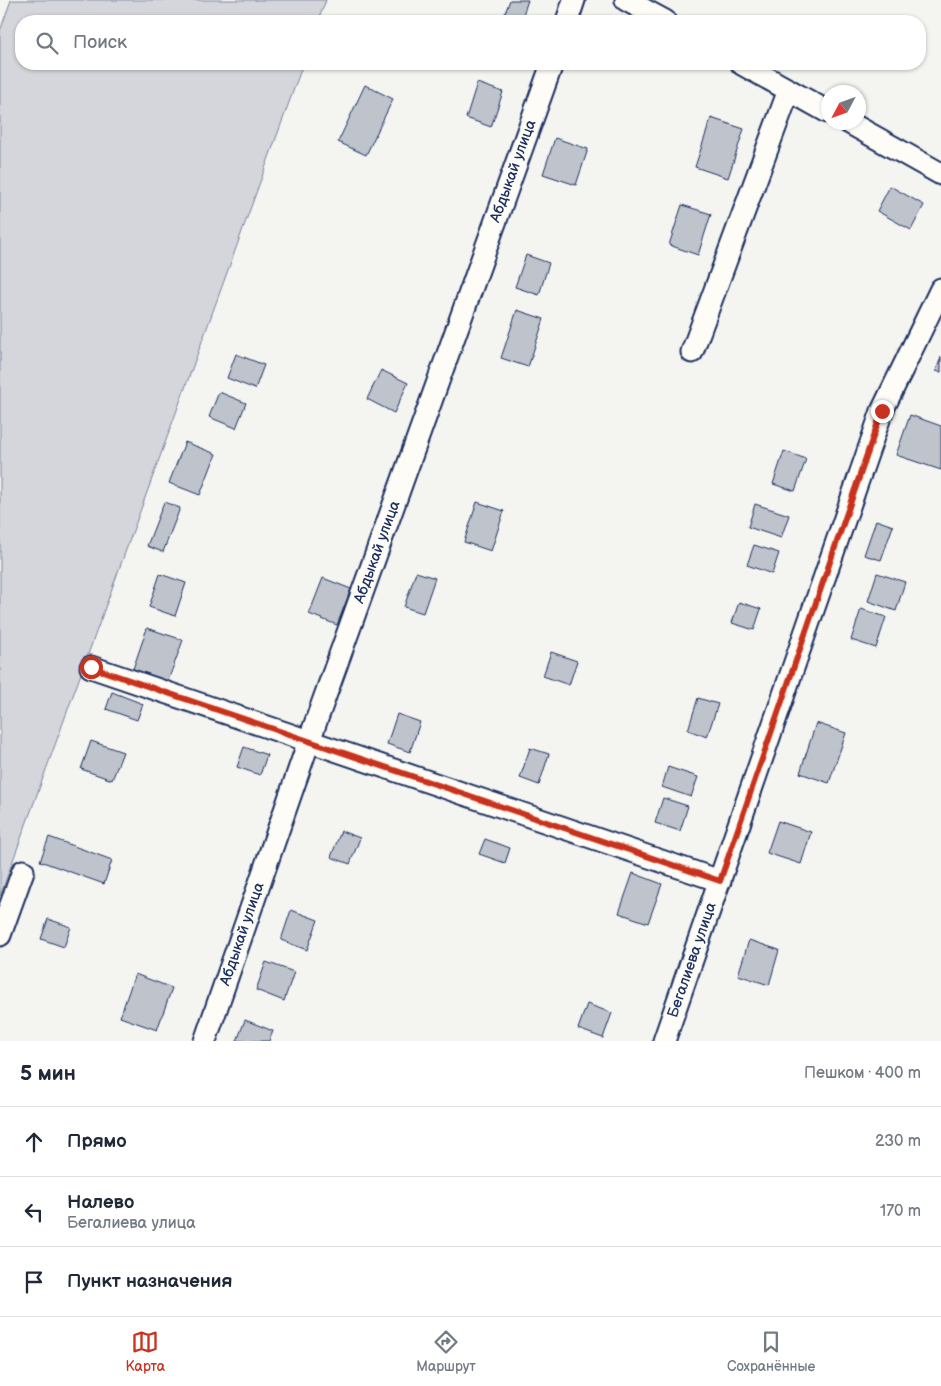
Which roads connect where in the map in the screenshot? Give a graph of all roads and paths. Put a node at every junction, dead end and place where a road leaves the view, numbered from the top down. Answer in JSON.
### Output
{"nodes":[{"id":1,"x":574,"y":0,"type":"edge"},
{"id":2,"x":626,"y":0,"type":"edge"},
{"id":3,"x":569,"y":15,"type":"edge"},
{"id":4,"x":654,"y":15,"type":"edge"},
{"id":5,"x":550,"y":70,"type":"edge"},
{"id":6,"x":753,"y":70,"type":"edge"},
{"id":7,"x":789,"y":90,"type":"junction"},
{"id":8,"x":821,"y":108,"type":"edge"},
{"id":9,"x":862,"y":130,"type":"edge"},
{"id":10,"x":941,"y":174,"type":"edge"},
{"id":11,"x":941,"y":290,"type":"edge"},
{"id":12,"x":692,"y":352,"type":"dead end"},
{"id":13,"x":91,"y":667,"type":"dead end"},
{"id":14,"x":309,"y":741,"type":"junction"},
{"id":15,"x":23,"y":871,"type":"dead end"},
{"id":16,"x":720,"y":881,"type":"junction"},
{"id":17,"x":0,"y":935,"type":"edge"},
{"id":18,"x":205,"y":1041,"type":"edge"},
{"id":19,"x":664,"y":1041,"type":"edge"}],
"edges":[{"from":1,"to":3,"type":"street"},
{"from":2,"to":4,"type":"street"},
{"from":5,"to":14,"type":"street","name":"Абдыкай улица"},
{"from":6,"to":7,"type":"street"},
{"from":7,"to":8,"type":"street"},
{"from":7,"to":12,"type":"street"},
{"from":9,"to":10,"type":"street"},
{"from":11,"to":16,"type":"street","name":"Бегалиева улица"},
{"from":13,"to":14,"type":"street"},
{"from":14,"to":16,"type":"street"},
{"from":14,"to":18,"type":"street","name":"Абдыкай улица"},
{"from":15,"to":17,"type":"street"},
{"from":16,"to":19,"type":"street","name":"Бегалиева улица"}]}
